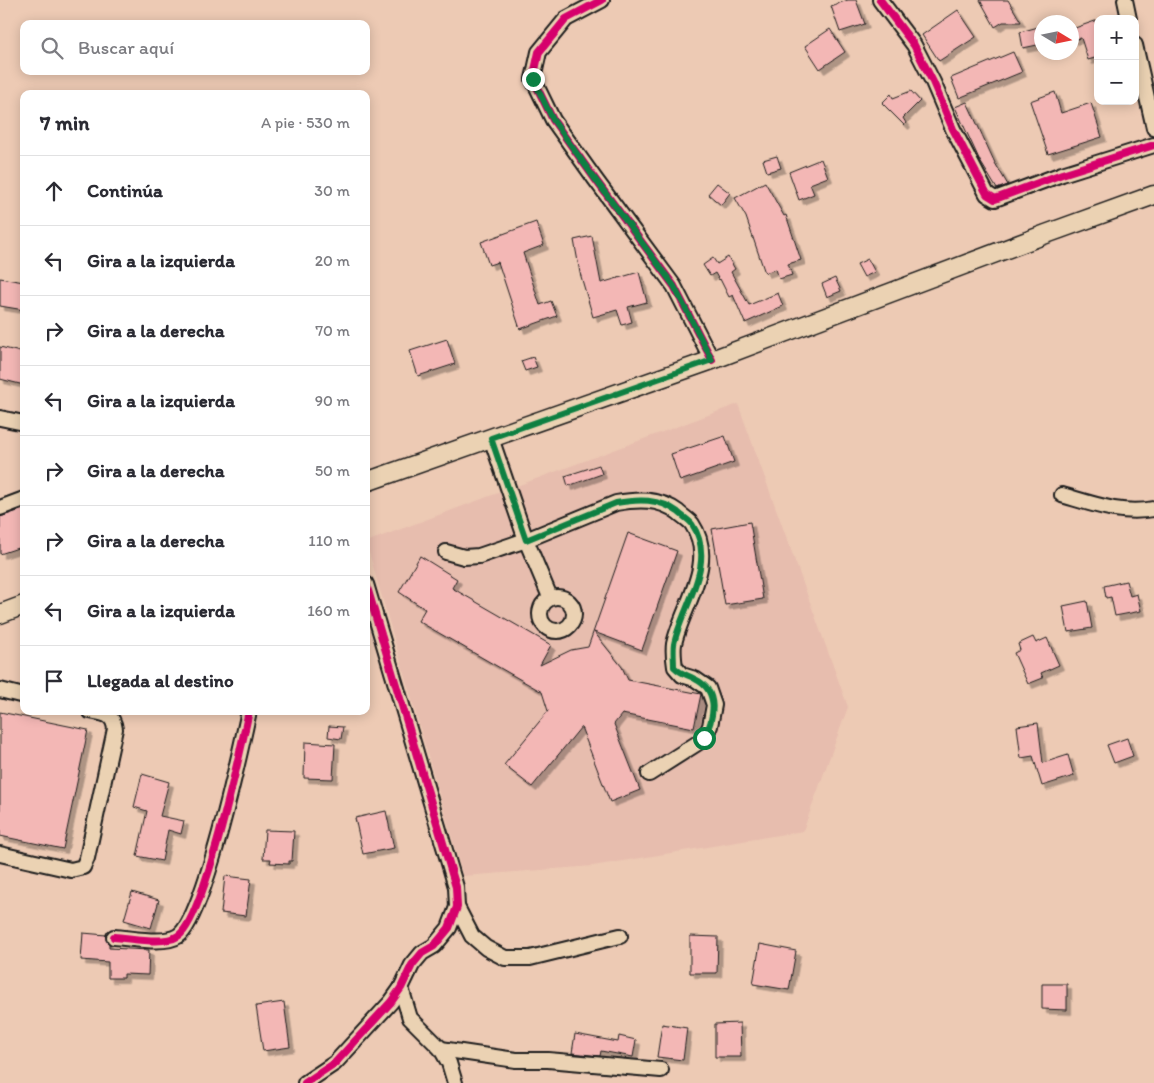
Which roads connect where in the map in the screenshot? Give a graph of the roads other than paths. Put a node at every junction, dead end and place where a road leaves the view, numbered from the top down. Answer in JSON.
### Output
{"nodes":[{"id":1,"x":602,"y":0,"type":"edge"},
{"id":2,"x":880,"y":0,"type":"edge"},
{"id":3,"x":1125,"y":0,"type":"edge"},
{"id":4,"x":1128,"y":15,"type":"edge"},
{"id":5,"x":1138,"y":60,"type":"edge"},
{"id":6,"x":1154,"y":128,"type":"edge"},
{"id":7,"x":1154,"y":145,"type":"edge"},
{"id":8,"x":1154,"y":196,"type":"edge"},
{"id":9,"x":712,"y":360,"type":"junction"},
{"id":10,"x":0,"y":418,"type":"edge"},
{"id":11,"x":20,"y":422,"type":"edge"},
{"id":12,"x":491,"y":438,"type":"junction"},
{"id":13,"x":370,"y":481,"type":"edge"},
{"id":14,"x":1062,"y":494,"type":"dead end"},
{"id":15,"x":20,"y":500,"type":"edge"},
{"id":16,"x":0,"y":508,"type":"edge"},
{"id":17,"x":1154,"y":509,"type":"edge"},
{"id":18,"x":526,"y":540,"type":"junction"},
{"id":19,"x":446,"y":552,"type":"dead end"},
{"id":20,"x":370,"y":597,"type":"edge"},
{"id":21,"x":550,"y":597,"type":"dead end"},
{"id":22,"x":20,"y":606,"type":"edge"},
{"id":23,"x":0,"y":614,"type":"edge"},
{"id":24,"x":0,"y":690,"type":"edge"},
{"id":25,"x":20,"y":695,"type":"edge"},
{"id":26,"x":106,"y":715,"type":"edge"},
{"id":27,"x":248,"y":715,"type":"edge"},
{"id":28,"x":649,"y":774,"type":"dead end"},
{"id":29,"x":0,"y":854,"type":"edge"},
{"id":30,"x":457,"y":907,"type":"junction"},
{"id":31,"x":620,"y":936,"type":"dead end"},
{"id":32,"x":114,"y":937,"type":"dead end"},
{"id":33,"x":401,"y":988,"type":"junction"},
{"id":34,"x":441,"y":1049,"type":"junction"},
{"id":35,"x":661,"y":1070,"type":"dead end"},
{"id":36,"x":306,"y":1083,"type":"edge"},
{"id":37,"x":455,"y":1083,"type":"edge"}],
"edges":[{"from":1,"to":9,"type":"street"},
{"from":2,"to":7,"type":"street"},
{"from":3,"to":4,"type":"street"},
{"from":5,"to":6,"type":"street"},
{"from":8,"to":9,"type":"main road"},
{"from":9,"to":12,"type":"main road"},
{"from":10,"to":11,"type":"street"},
{"from":12,"to":13,"type":"main road"},
{"from":12,"to":18,"type":"street"},
{"from":14,"to":17,"type":"street"},
{"from":15,"to":16,"type":"street"},
{"from":18,"to":19,"type":"street"},
{"from":18,"to":21,"type":"street"},
{"from":18,"to":28,"type":"street"},
{"from":20,"to":30,"type":"street"},
{"from":22,"to":23,"type":"main road"},
{"from":24,"to":25,"type":"street"},
{"from":26,"to":29,"type":"street"},
{"from":27,"to":32,"type":"street"},
{"from":30,"to":31,"type":"street"},
{"from":30,"to":33,"type":"street"},
{"from":33,"to":34,"type":"street"},
{"from":33,"to":36,"type":"street"},
{"from":34,"to":35,"type":"street"},
{"from":34,"to":37,"type":"street"}]}
